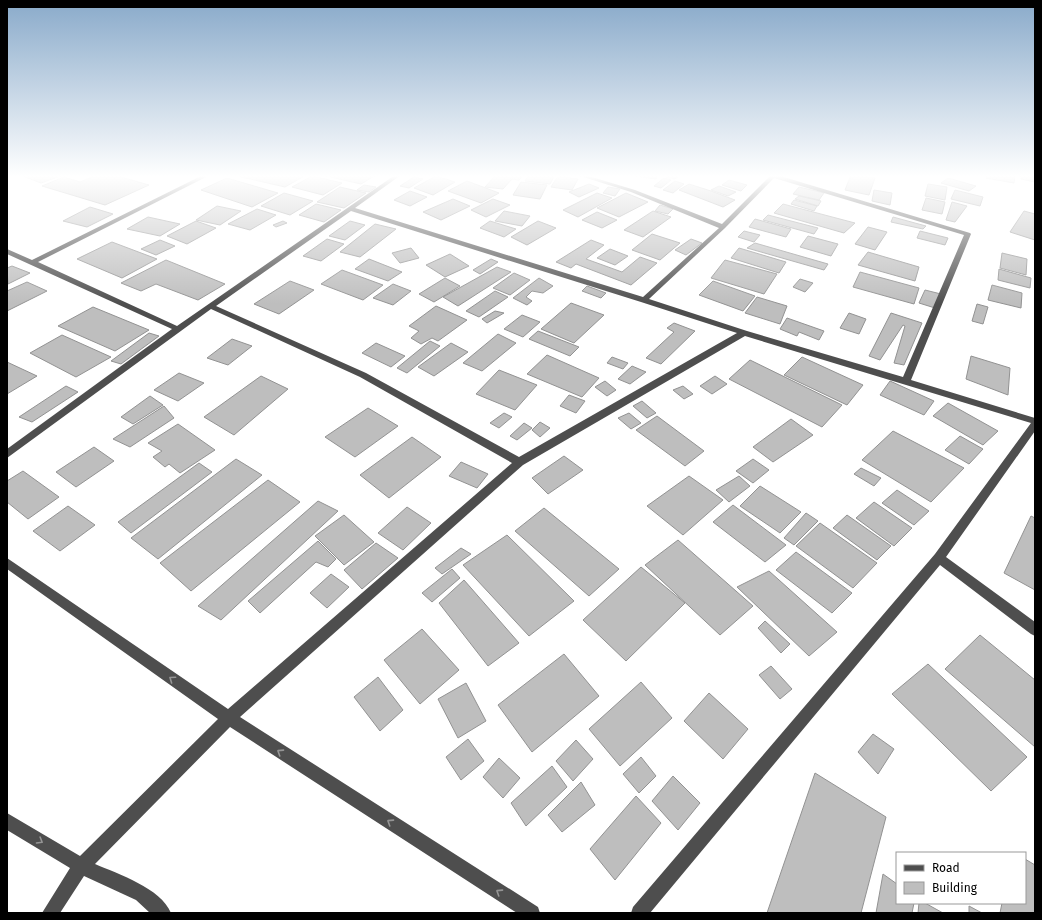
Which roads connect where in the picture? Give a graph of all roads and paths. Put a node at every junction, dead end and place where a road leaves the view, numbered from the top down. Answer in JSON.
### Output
{"nodes":[{"id":1,"x":121,"y":218,"type":"edge"},
{"id":2,"x":335,"y":218,"type":"edge"},
{"id":3,"x":381,"y":218,"type":"edge"},
{"id":4,"x":701,"y":218,"type":"edge"},
{"id":5,"x":732,"y":218,"type":"edge"},
{"id":6,"x":914,"y":218,"type":"edge"},
{"id":7,"x":723,"y":227,"type":"junction"},
{"id":8,"x":7,"y":252,"type":"edge"},
{"id":9,"x":33,"y":262,"type":"junction"},
{"id":10,"x":644,"y":300,"type":"junction"},
{"id":11,"x":210,"y":306,"type":"junction"},
{"id":12,"x":178,"y":329,"type":"junction"},
{"id":13,"x":744,"y":333,"type":"junction"},
{"id":14,"x":906,"y":381,"type":"junction"},
{"id":15,"x":1035,"y":423,"type":"edge"},
{"id":16,"x":7,"y":454,"type":"edge"},
{"id":17,"x":519,"y":462,"type":"junction"},
{"id":18,"x":939,"y":558,"type":"junction"},
{"id":19,"x":7,"y":563,"type":"edge"},
{"id":20,"x":1035,"y":630,"type":"edge"},
{"id":21,"x":228,"y":718,"type":"junction"},
{"id":22,"x":7,"y":821,"type":"edge"},
{"id":23,"x":81,"y":866,"type":"junction"},
{"id":24,"x":50,"y":913,"type":"edge"},
{"id":25,"x":163,"y":913,"type":"edge"},
{"id":26,"x":532,"y":913,"type":"edge"},
{"id":27,"x":639,"y":913,"type":"edge"}],
"edges":[{"from":1,"to":9,"type":"street"},
{"from":2,"to":11,"type":"street"},
{"from":3,"to":10,"type":"street"},
{"from":4,"to":7,"type":"street"},
{"from":5,"to":7,"type":"street"},
{"from":6,"to":14,"type":"street"},
{"from":7,"to":10,"type":"street"},
{"from":8,"to":9,"type":"street"},
{"from":9,"to":12,"type":"street"},
{"from":10,"to":13,"type":"street"},
{"from":11,"to":12,"type":"street"},
{"from":11,"to":17,"type":"street"},
{"from":12,"to":16,"type":"street"},
{"from":13,"to":14,"type":"street"},
{"from":13,"to":17,"type":"street"},
{"from":14,"to":15,"type":"street"},
{"from":15,"to":18,"type":"street"},
{"from":17,"to":21,"type":"street"},
{"from":18,"to":20,"type":"street"},
{"from":18,"to":27,"type":"street"},
{"from":21,"to":19,"type":"street","one_way":true},
{"from":21,"to":23,"type":"street"},
{"from":26,"to":21,"type":"street","one_way":true},
{"from":22,"to":23,"type":"street","one_way":true},
{"from":23,"to":24,"type":"street"},
{"from":23,"to":25,"type":"street"}]}
